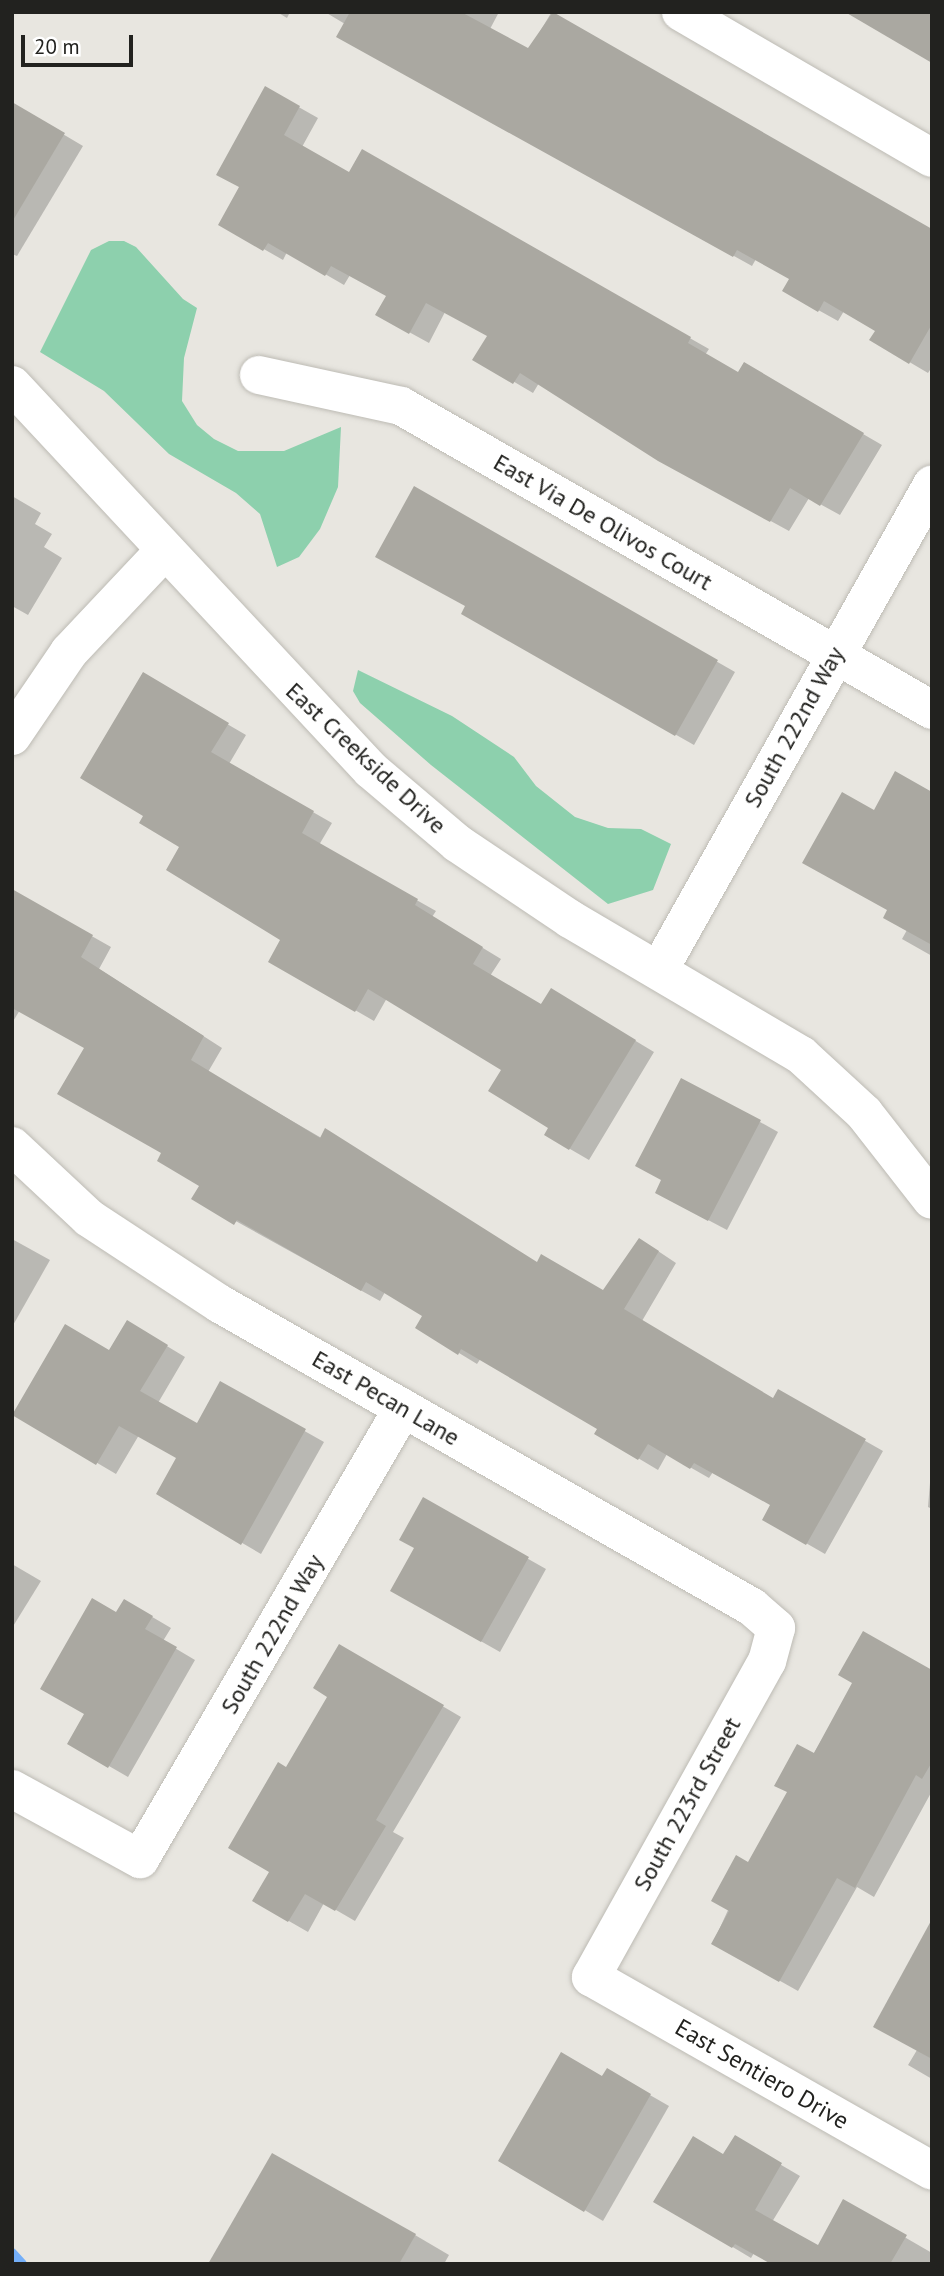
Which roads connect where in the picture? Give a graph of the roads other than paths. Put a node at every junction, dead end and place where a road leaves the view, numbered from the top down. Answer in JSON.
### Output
{"nodes":[{"id":1,"x":681,"y":12,"type":"edge"},
{"id":2,"x":932,"y":158,"type":"edge"},
{"id":3,"x":259,"y":375,"type":"dead end"},
{"id":4,"x":12,"y":385,"type":"edge"},
{"id":5,"x":932,"y":485,"type":"edge"},
{"id":6,"x":164,"y":550,"type":"junction"},
{"id":7,"x":835,"y":654,"type":"junction"},
{"id":8,"x":932,"y":710,"type":"edge"},
{"id":9,"x":12,"y":736,"type":"edge"},
{"id":10,"x":659,"y":970,"type":"junction"},
{"id":11,"x":12,"y":1146,"type":"edge"},
{"id":12,"x":932,"y":1199,"type":"edge"},
{"id":13,"x":404,"y":1408,"type":"junction"},
{"id":14,"x":776,"y":1628,"type":"joint"},
{"id":15,"x":12,"y":1789,"type":"edge"},
{"id":16,"x":591,"y":1977,"type":"joint"},
{"id":17,"x":932,"y":2171,"type":"edge"}],
"edges":[{"from":1,"to":2,"type":"street"},
{"from":3,"to":7,"type":"street","name":"East Via De Olivos Court"},
{"from":4,"to":6,"type":"street","name":"East Creekside Drive"},
{"from":5,"to":7,"type":"street","name":"South 222nd Way"},
{"from":6,"to":9,"type":"street"},
{"from":6,"to":10,"type":"street","name":"East Creekside Drive"},
{"from":7,"to":8,"type":"street","name":"East Via De Olivos Court"},
{"from":7,"to":10,"type":"street","name":"South 222nd Way"},
{"from":10,"to":12,"type":"street","name":"East Creekside Drive"},
{"from":11,"to":13,"type":"street","name":"East Pecan Lane"},
{"from":13,"to":14,"type":"street","name":"East Pecan Lane"},
{"from":13,"to":15,"type":"street","name":"South 222nd Way"},
{"from":14,"to":16,"type":"street","name":"South 223rd Street"},
{"from":16,"to":17,"type":"street","name":"East Sentiero Drive"}]}
